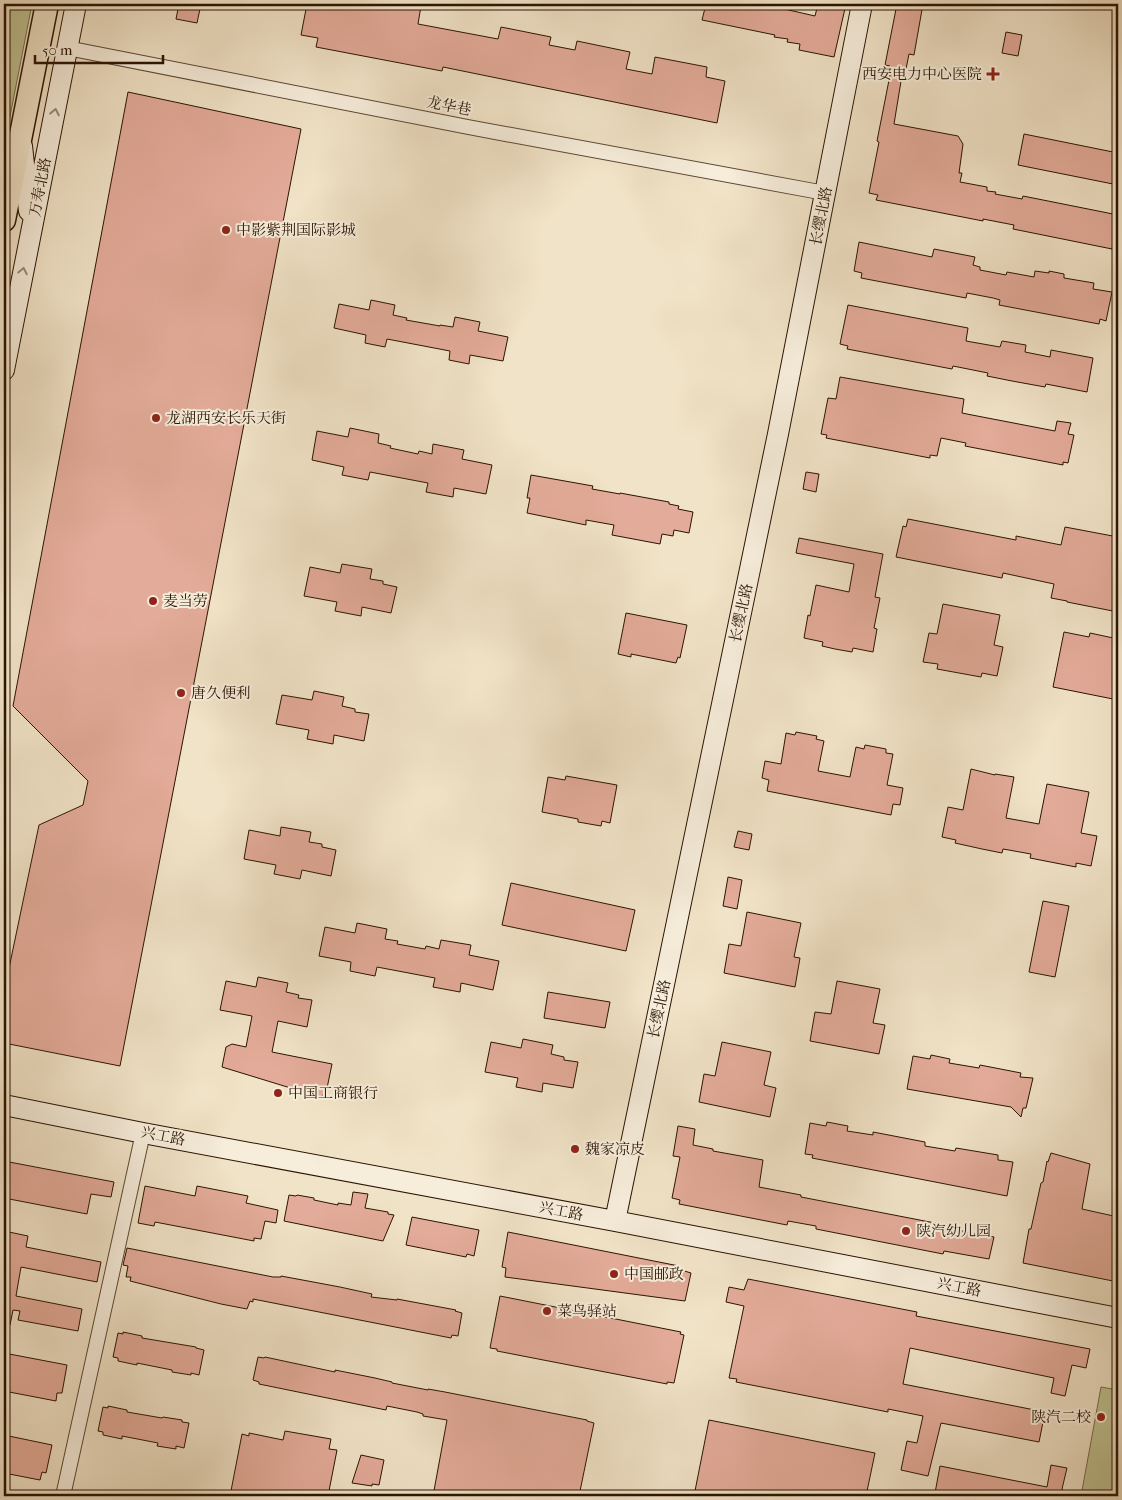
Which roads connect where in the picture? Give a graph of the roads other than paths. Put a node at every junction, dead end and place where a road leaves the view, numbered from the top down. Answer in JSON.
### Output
{"nodes":[{"id":1,"x":47,"y":4,"type":"edge"},
{"id":2,"x":76,"y":4,"type":"edge"},
{"id":3,"x":862,"y":4,"type":"edge"},
{"id":4,"x":67,"y":48,"type":"junction"},
{"id":5,"x":21,"y":136,"type":"junction"},
{"id":6,"x":825,"y":193,"type":"junction"},
{"id":7,"x":4,"y":220,"type":"edge"},
{"id":8,"x":31,"y":231,"type":"junction"},
{"id":9,"x":4,"y":370,"type":"edge"},
{"id":10,"x":4,"y":1105,"type":"edge"},
{"id":11,"x":143,"y":1133,"type":"junction"},
{"id":12,"x":615,"y":1221,"type":"junction"},
{"id":13,"x":1118,"y":1318,"type":"edge"},
{"id":14,"x":63,"y":1496,"type":"edge"}],
"edges":[{"from":1,"to":5,"type":"main road"},
{"from":2,"to":4,"type":"street","name":"万寿北路"},
{"from":3,"to":6,"type":"street","name":"长缨北路"},
{"from":4,"to":6,"type":"street","name":"龙华巷"},
{"from":8,"to":4,"type":"street","name":"万寿北路","one_way":true},
{"from":5,"to":7,"type":"main road"},
{"from":5,"to":8,"type":"street"},
{"from":6,"to":12,"type":"street","name":"长缨北路"},
{"from":9,"to":8,"type":"street","name":"万寿北路","one_way":true},
{"from":10,"to":11,"type":"street","name":"兴工路"},
{"from":11,"to":12,"type":"street","name":"兴工路"},
{"from":11,"to":14,"type":"street"},
{"from":12,"to":13,"type":"street","name":"兴工路"}]}
